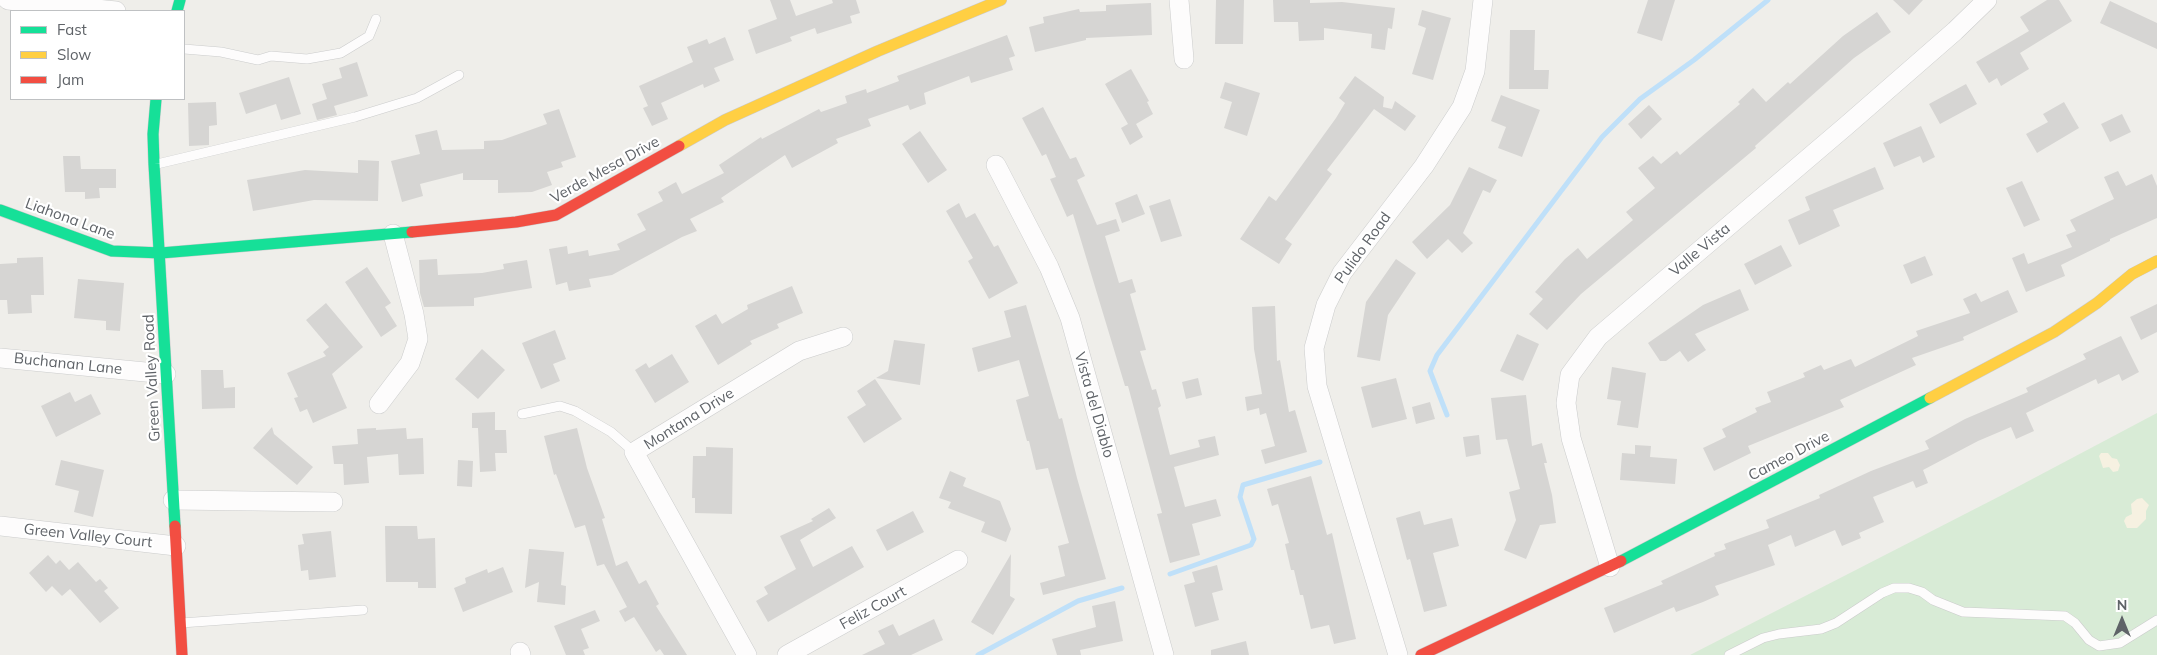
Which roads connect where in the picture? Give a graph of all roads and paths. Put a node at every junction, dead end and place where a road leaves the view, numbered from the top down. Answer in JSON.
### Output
{"nodes":[{"id":1,"x":8,"y":0,"type":"edge"},
{"id":2,"x":1001,"y":0,"type":"edge"},
{"id":3,"x":1179,"y":0,"type":"edge"},
{"id":4,"x":1483,"y":0,"type":"edge"},
{"id":5,"x":1987,"y":0,"type":"edge"},
{"id":6,"x":106,"y":10,"type":"edge"},
{"id":7,"x":376,"y":19,"type":"dead end"},
{"id":8,"x":185,"y":49,"type":"edge"},
{"id":9,"x":1184,"y":59,"type":"dead end"},
{"id":10,"x":459,"y":75,"type":"dead end"},
{"id":11,"x":156,"y":100,"type":"edge"},
{"id":12,"x":154,"y":164,"type":"junction"},
{"id":13,"x":996,"y":165,"type":"dead end"},
{"id":14,"x":0,"y":210,"type":"edge"},
{"id":15,"x":393,"y":234,"type":"junction"},
{"id":16,"x":161,"y":253,"type":"junction"},
{"id":17,"x":2157,"y":260,"type":"edge"},
{"id":18,"x":843,"y":337,"type":"dead end"},
{"id":19,"x":0,"y":358,"type":"edge"},
{"id":20,"x":166,"y":374,"type":"junction"},
{"id":21,"x":378,"y":404,"type":"dead end"},
{"id":22,"x":522,"y":414,"type":"dead end"},
{"id":23,"x":634,"y":452,"type":"junction"},
{"id":24,"x":173,"y":500,"type":"junction"},
{"id":25,"x":333,"y":502,"type":"dead end"},
{"id":26,"x":0,"y":526,"type":"edge"},
{"id":27,"x":176,"y":546,"type":"junction"},
{"id":28,"x":958,"y":560,"type":"dead end"},
{"id":29,"x":1610,"y":567,"type":"junction"},
{"id":30,"x":363,"y":610,"type":"dead end"},
{"id":31,"x":2157,"y":620,"type":"edge"},
{"id":32,"x":180,"y":623,"type":"junction"},
{"id":33,"x":182,"y":655,"type":"edge"},
{"id":34,"x":747,"y":655,"type":"edge"},
{"id":35,"x":787,"y":655,"type":"edge"},
{"id":36,"x":1164,"y":655,"type":"edge"},
{"id":37,"x":1398,"y":655,"type":"edge"},
{"id":38,"x":1421,"y":655,"type":"edge"},
{"id":39,"x":1729,"y":655,"type":"edge"}],
"edges":[{"from":1,"to":6,"type":"street"},
{"from":2,"to":15,"type":"street","name":"Verde Mesa Drive"},
{"from":3,"to":9,"type":"street"},
{"from":4,"to":37,"type":"street","name":"Pulido Road"},
{"from":5,"to":29,"type":"street","name":"Valle Vista"},
{"from":7,"to":8,"type":"lane"},
{"from":10,"to":12,"type":"lane"},
{"from":11,"to":12,"type":"street","name":"Green Valley Road"},
{"from":12,"to":16,"type":"street","name":"Green Valley Road"},
{"from":13,"to":36,"type":"street","name":"Vista del Diablo"},
{"from":14,"to":16,"type":"street","name":"Liahona Lane"},
{"from":15,"to":16,"type":"street","name":"Verde Mesa Drive"},
{"from":15,"to":21,"type":"street"},
{"from":16,"to":20,"type":"street","name":"Green Valley Road"},
{"from":17,"to":29,"type":"street","name":"Cameo Drive"},
{"from":18,"to":23,"type":"street","name":"Montana Drive"},
{"from":19,"to":20,"type":"street","name":"Buchanan Lane"},
{"from":20,"to":24,"type":"street","name":"Green Valley Road"},
{"from":22,"to":23,"type":"lane"},
{"from":23,"to":34,"type":"street","name":"Montana Drive"},
{"from":24,"to":25,"type":"street"},
{"from":24,"to":27,"type":"street","name":"Green Valley Road"},
{"from":26,"to":27,"type":"street","name":"Green Valley Court"},
{"from":27,"to":32,"type":"street","name":"Green Valley Road"},
{"from":28,"to":35,"type":"street","name":"Feliz Court"},
{"from":29,"to":38,"type":"street","name":"Cameo Drive"},
{"from":30,"to":32,"type":"lane"},
{"from":31,"to":39,"type":"lane"},
{"from":32,"to":33,"type":"street","name":"Green Valley Road"}]}
